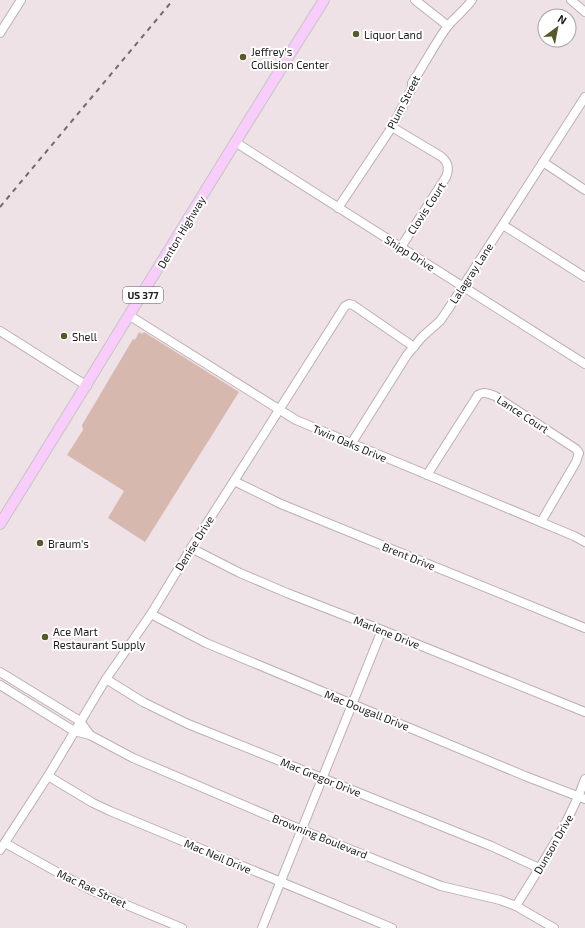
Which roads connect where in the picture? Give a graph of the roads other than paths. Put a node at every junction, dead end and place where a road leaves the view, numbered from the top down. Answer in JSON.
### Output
{"nodes":[{"id":1,"x":21,"y":0,"type":"edge"},
{"id":2,"x":324,"y":0,"type":"edge"},
{"id":3,"x":415,"y":0,"type":"edge"},
{"id":4,"x":472,"y":0,"type":"edge"},
{"id":5,"x":571,"y":0,"type":"edge"},
{"id":6,"x":585,"y":12,"type":"edge"},
{"id":7,"x":448,"y":26,"type":"junction"},
{"id":8,"x":0,"y":33,"type":"edge"},
{"id":9,"x":584,"y":102,"type":"edge"},
{"id":10,"x":392,"y":127,"type":"junction"},
{"id":11,"x":235,"y":142,"type":"junction"},
{"id":12,"x":543,"y":162,"type":"junction"},
{"id":13,"x":585,"y":190,"type":"edge"},
{"id":14,"x":338,"y":208,"type":"junction"},
{"id":15,"x":503,"y":225,"type":"junction"},
{"id":16,"x":401,"y":247,"type":"junction"},
{"id":17,"x":585,"y":278,"type":"edge"},
{"id":18,"x":463,"y":287,"type":"junction"},
{"id":19,"x":130,"y":316,"type":"junction"},
{"id":20,"x":0,"y":331,"type":"edge"},
{"id":21,"x":414,"y":347,"type":"junction"},
{"id":22,"x":585,"y":364,"type":"edge"},
{"id":23,"x":87,"y":386,"type":"junction"},
{"id":24,"x":279,"y":410,"type":"junction"},
{"id":25,"x":351,"y":444,"type":"junction"},
{"id":26,"x":427,"y":475,"type":"junction"},
{"id":27,"x":234,"y":481,"type":"junction"},
{"id":28,"x":541,"y":522,"type":"junction"},
{"id":29,"x":0,"y":524,"type":"edge"},
{"id":30,"x":585,"y":542,"type":"edge"},
{"id":31,"x":191,"y":548,"type":"junction"},
{"id":32,"x":151,"y":614,"type":"junction"},
{"id":33,"x":585,"y":628,"type":"edge"},
{"id":34,"x":382,"y":630,"type":"junction"},
{"id":35,"x":0,"y":672,"type":"edge"},
{"id":36,"x":106,"y":679,"type":"junction"},
{"id":37,"x":0,"y":685,"type":"edge"},
{"id":38,"x":353,"y":704,"type":"junction"},
{"id":39,"x":585,"y":712,"type":"edge"},
{"id":40,"x":80,"y":721,"type":"junction"},
{"id":41,"x":74,"y":731,"type":"junction"},
{"id":42,"x":90,"y":735,"type":"junction"},
{"id":43,"x":48,"y":776,"type":"junction"},
{"id":44,"x":323,"y":778,"type":"junction"},
{"id":45,"x":585,"y":779,"type":"edge"},
{"id":46,"x":582,"y":798,"type":"edge"},
{"id":47,"x":302,"y":830,"type":"junction"},
{"id":48,"x":2,"y":847,"type":"edge"},
{"id":49,"x":540,"y":868,"type":"junction"},
{"id":50,"x":281,"y":883,"type":"junction"},
{"id":51,"x":516,"y":906,"type":"junction"},
{"id":52,"x":548,"y":927,"type":"edge"},
{"id":53,"x":182,"y":928,"type":"edge"},
{"id":54,"x":262,"y":928,"type":"edge"},
{"id":55,"x":392,"y":928,"type":"edge"}],
"edges":[{"from":1,"to":8,"type":"street"},
{"from":2,"to":11,"type":"main road","name":"Denton Highway","number":"US 377"},
{"from":3,"to":7,"type":"street"},
{"from":4,"to":7,"type":"street","name":"Plum Street"},
{"from":5,"to":6,"type":"street"},
{"from":7,"to":10,"type":"street","name":"Plum Street"},
{"from":9,"to":12,"type":"street","name":"Lalagray Lane"},
{"from":10,"to":14,"type":"street","name":"Plum Street"},
{"from":10,"to":16,"type":"street","name":"Clovis Court"},
{"from":11,"to":14,"type":"street","name":"Shipp Drive"},
{"from":11,"to":19,"type":"main road","name":"Denton Highway","number":"US 377"},
{"from":12,"to":13,"type":"street"},
{"from":12,"to":15,"type":"street","name":"Lalagray Lane"},
{"from":14,"to":16,"type":"street","name":"Shipp Drive"},
{"from":15,"to":17,"type":"street"},
{"from":15,"to":18,"type":"street","name":"Lalagray Lane"},
{"from":16,"to":18,"type":"street","name":"Shipp Drive"},
{"from":18,"to":21,"type":"street","name":"Lalagray Lane"},
{"from":18,"to":22,"type":"street","name":"Shipp Drive"},
{"from":19,"to":23,"type":"main road","name":"Denton Highway","number":"US 377"},
{"from":19,"to":24,"type":"street","name":"Twin Oaks Drive"},
{"from":20,"to":23,"type":"street"},
{"from":21,"to":24,"type":"street","name":"Denise Drive"},
{"from":21,"to":25,"type":"street","name":"Lalagray Lane"},
{"from":23,"to":29,"type":"main road","name":"Denton Highway","number":"US 377"},
{"from":24,"to":25,"type":"street","name":"Twin Oaks Drive"},
{"from":24,"to":27,"type":"street","name":"Denise Drive"},
{"from":25,"to":26,"type":"street","name":"Twin Oaks Drive"},
{"from":26,"to":28,"type":"street","name":"Twin Oaks Drive"},
{"from":26,"to":28,"type":"street","name":"Lance Court"},
{"from":27,"to":31,"type":"street","name":"Denise Drive"},
{"from":27,"to":33,"type":"street","name":"Brent Drive"},
{"from":28,"to":30,"type":"street","name":"Twin Oaks Drive"},
{"from":31,"to":32,"type":"street","name":"Denise Drive"},
{"from":31,"to":34,"type":"street","name":"Marlene Drive"},
{"from":32,"to":36,"type":"street","name":"Denise Drive"},
{"from":32,"to":38,"type":"street","name":"Mac Dougall Drive"},
{"from":34,"to":38,"type":"street"},
{"from":34,"to":39,"type":"street","name":"Marlene Drive"},
{"from":35,"to":40,"type":"street","name":"Browning Boulevard"},
{"from":36,"to":40,"type":"street","name":"Denise Drive"},
{"from":36,"to":44,"type":"street","name":"Mac Gregor Drive"},
{"from":37,"to":41,"type":"street","name":"Browning Boulevard"},
{"from":38,"to":44,"type":"street"},
{"from":38,"to":46,"type":"street","name":"Mac Dougall Drive"},
{"from":40,"to":41,"type":"street","name":"Denise Drive"},
{"from":40,"to":42,"type":"street","name":"Browning Boulevard"},
{"from":41,"to":42,"type":"street","name":"Browning Boulevard"},
{"from":41,"to":43,"type":"street","name":"Denise Drive"},
{"from":42,"to":47,"type":"street","name":"Browning Boulevard"},
{"from":43,"to":48,"type":"street","name":"Denise Drive"},
{"from":43,"to":50,"type":"street","name":"Mac Neil Drive"},
{"from":44,"to":47,"type":"street"},
{"from":44,"to":49,"type":"street","name":"Mac Gregor Drive"},
{"from":45,"to":46,"type":"street","name":"Dunson Drive"},
{"from":46,"to":49,"type":"street","name":"Dunson Drive"},
{"from":47,"to":50,"type":"street"},
{"from":47,"to":51,"type":"street","name":"Browning Boulevard"},
{"from":48,"to":53,"type":"street","name":"Mac Rae Street"},
{"from":49,"to":51,"type":"street","name":"Dunson Drive"},
{"from":50,"to":54,"type":"street"},
{"from":50,"to":55,"type":"street","name":"Mac Neil Drive"},
{"from":51,"to":52,"type":"street","name":"Browning Boulevard"}]}
